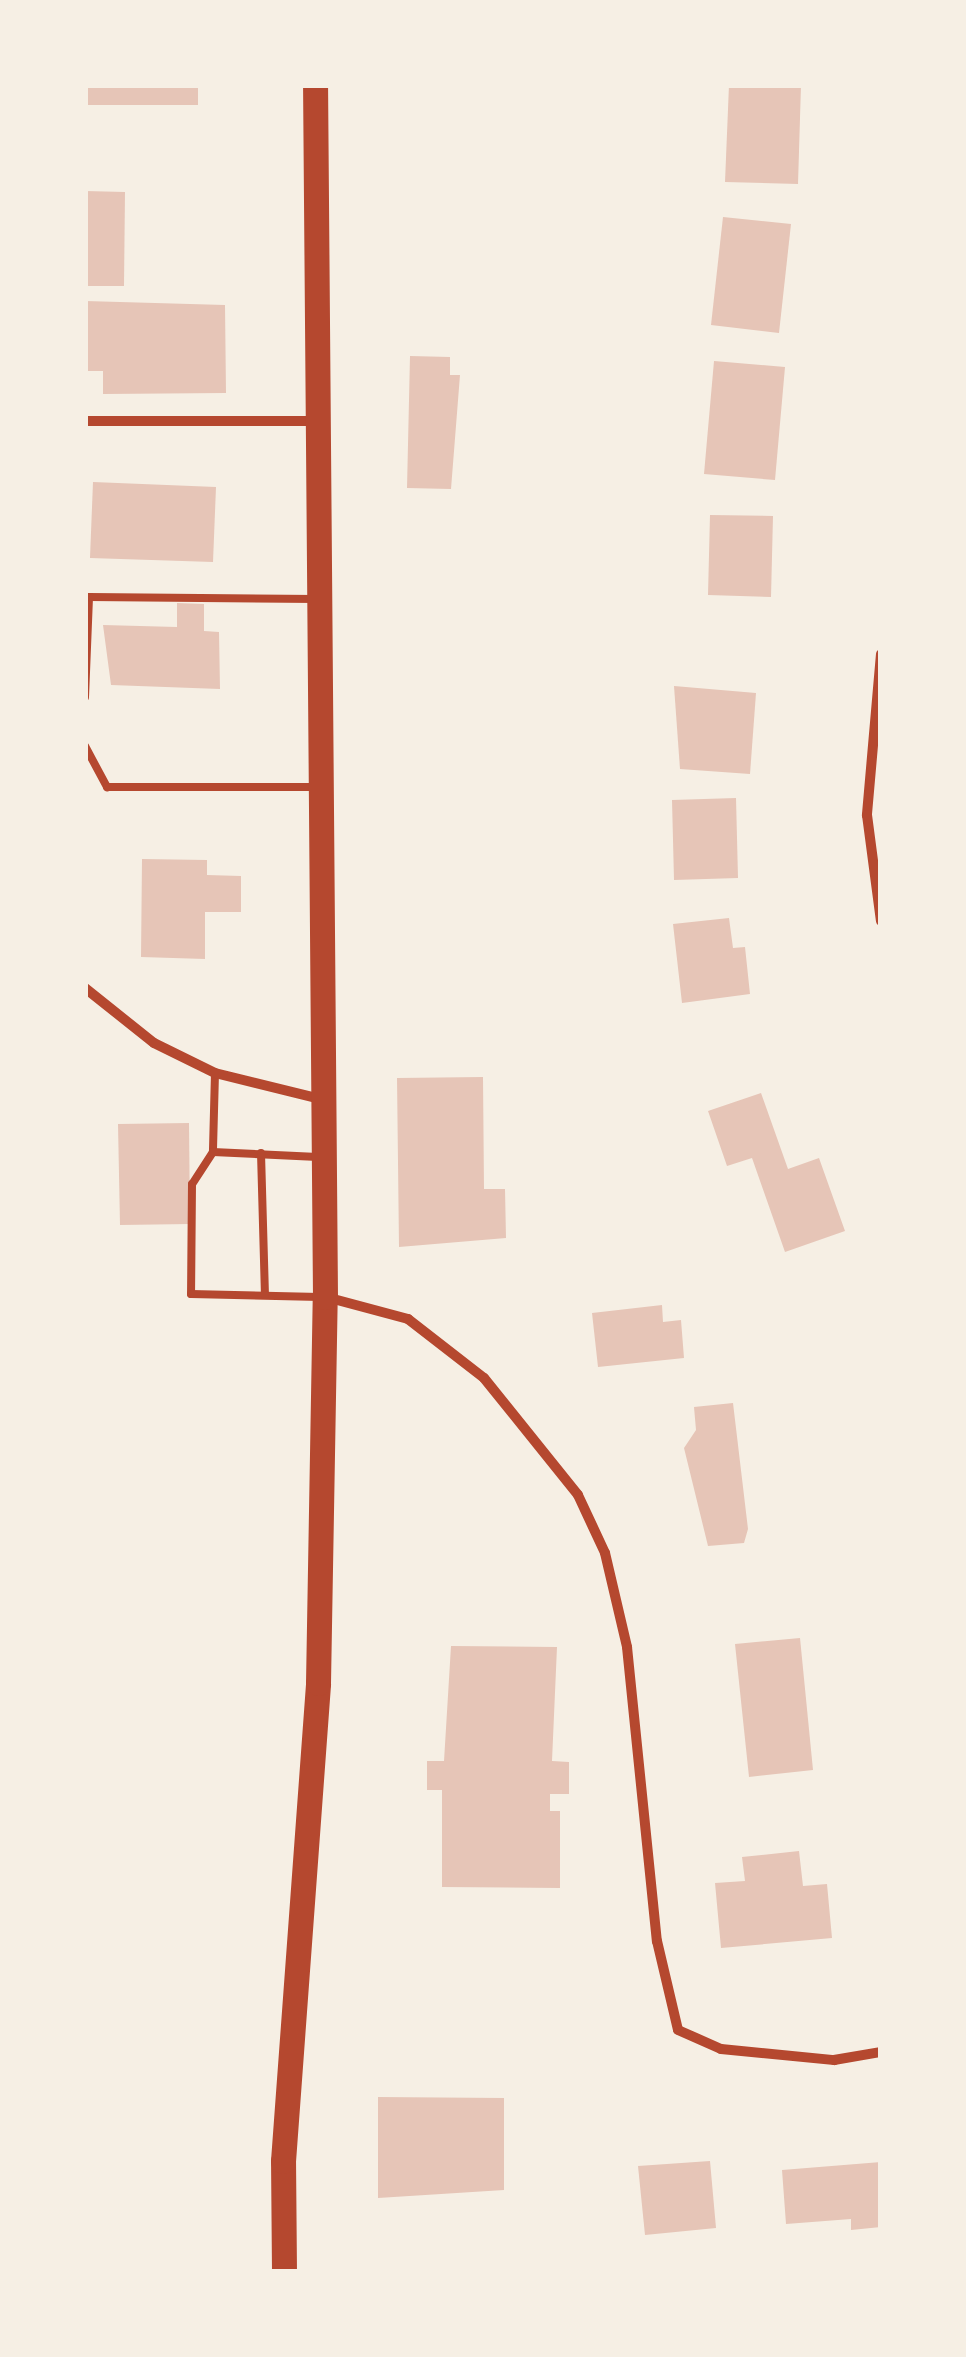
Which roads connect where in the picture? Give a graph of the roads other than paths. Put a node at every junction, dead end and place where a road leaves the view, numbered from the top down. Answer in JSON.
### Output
{"nodes":[{"id":1,"x":315,"y":85,"type":"edge"},
{"id":2,"x":85,"y":421,"type":"edge"},
{"id":3,"x":316,"y":421,"type":"junction"},
{"id":4,"x":317,"y":600,"type":"junction"},
{"id":5,"x":881,"y":654,"type":"edge"},
{"id":6,"x":85,"y":696,"type":"edge"},
{"id":7,"x":85,"y":746,"type":"edge"},
{"id":8,"x":317,"y":787,"type":"junction"},
{"id":9,"x":881,"y":921,"type":"edge"},
{"id":10,"x":85,"y":988,"type":"edge"},
{"id":11,"x":216,"y":1073,"type":"junction"},
{"id":12,"x":317,"y":1098,"type":"junction"},
{"id":13,"x":213,"y":1152,"type":"junction"},
{"id":14,"x":260,"y":1153,"type":"junction"},
{"id":15,"x":320,"y":1157,"type":"junction"},
{"id":16,"x":265,"y":1296,"type":"junction"},
{"id":17,"x":325,"y":1297,"type":"junction"},
{"id":18,"x":881,"y":2052,"type":"edge"},
{"id":19,"x":284,"y":2272,"type":"edge"}],
"edges":[{"from":1,"to":3,"type":"main road"},
{"from":2,"to":3,"type":"street"},
{"from":3,"to":4,"type":"main road"},
{"from":4,"to":6,"type":"lane"},
{"from":4,"to":8,"type":"main road"},
{"from":5,"to":9,"type":"street"},
{"from":7,"to":8,"type":"lane"},
{"from":8,"to":12,"type":"main road"},
{"from":10,"to":11,"type":"street"},
{"from":11,"to":12,"type":"street"},
{"from":11,"to":13,"type":"lane"},
{"from":12,"to":15,"type":"main road"},
{"from":13,"to":14,"type":"lane"},
{"from":13,"to":16,"type":"lane"},
{"from":14,"to":15,"type":"lane"},
{"from":14,"to":16,"type":"lane"},
{"from":15,"to":17,"type":"main road"},
{"from":16,"to":17,"type":"lane"},
{"from":17,"to":18,"type":"street"},
{"from":17,"to":19,"type":"main road"}]}
